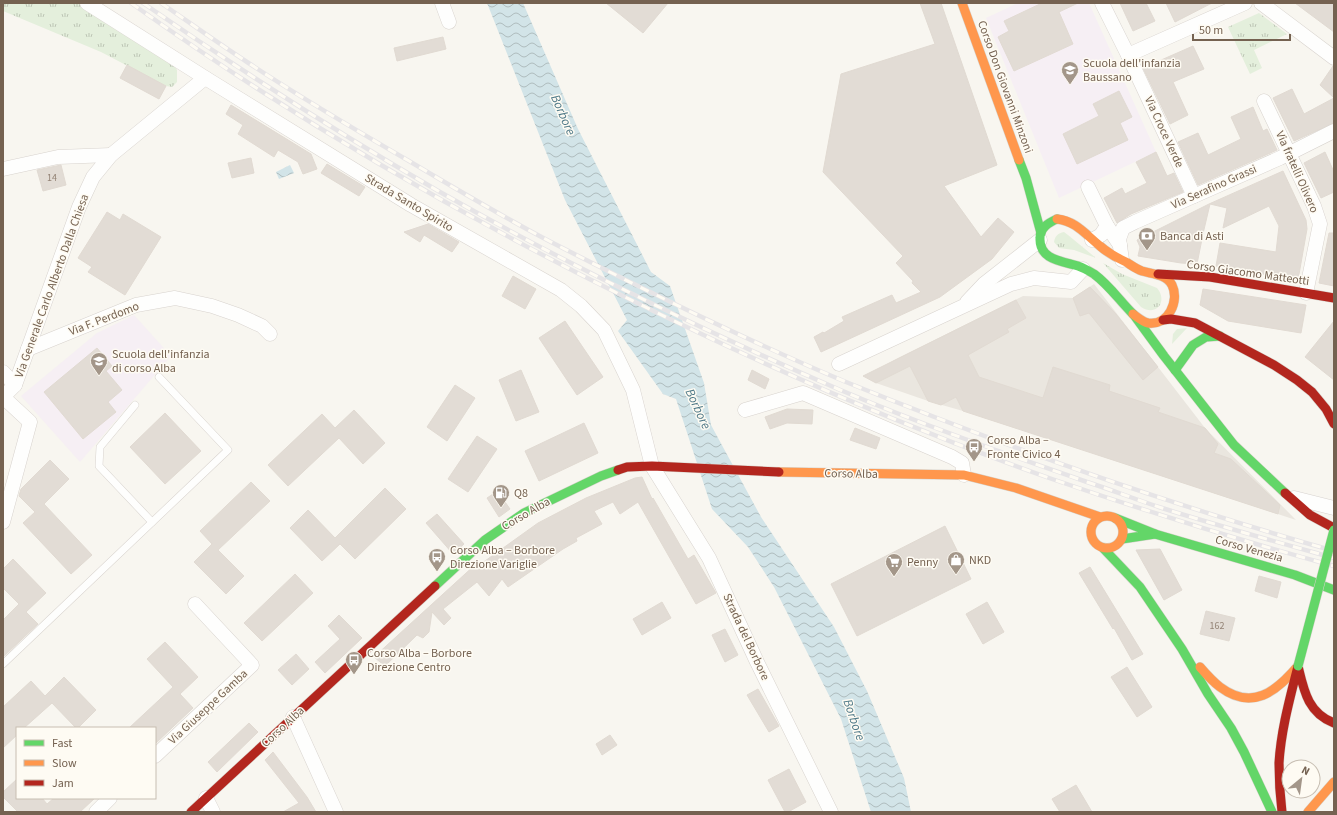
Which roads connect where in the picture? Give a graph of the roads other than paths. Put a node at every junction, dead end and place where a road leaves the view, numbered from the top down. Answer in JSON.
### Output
{"nodes":[{"id":1,"x":87,"y":3,"type":"edge"},
{"id":2,"x":442,"y":3,"type":"edge"},
{"id":3,"x":962,"y":3,"type":"edge"},
{"id":4,"x":1102,"y":3,"type":"edge"},
{"id":5,"x":1245,"y":3,"type":"edge"},
{"id":6,"x":1261,"y":3,"type":"edge"},
{"id":7,"x":449,"y":22,"type":"dead end"},
{"id":8,"x":1128,"y":56,"type":"junction"},
{"id":9,"x":1334,"y":58,"type":"edge"},
{"id":10,"x":205,"y":78,"type":"junction"},
{"id":11,"x":1264,"y":101,"type":"dead end"},
{"id":12,"x":1334,"y":131,"type":"edge"},
{"id":13,"x":1289,"y":153,"type":"junction"},
{"id":14,"x":111,"y":154,"type":"junction"},
{"id":15,"x":3,"y":169,"type":"edge"},
{"id":16,"x":1026,"y":178,"type":"junction"},
{"id":17,"x":1088,"y":187,"type":"dead end"},
{"id":18,"x":1040,"y":193,"type":"dead end"},
{"id":19,"x":1194,"y":196,"type":"junction"},
{"id":20,"x":1056,"y":209,"type":"dead end"},
{"id":21,"x":1071,"y":221,"type":"junction"},
{"id":22,"x":1107,"y":226,"type":"junction"},
{"id":23,"x":1040,"y":237,"type":"junction"},
{"id":24,"x":1092,"y":240,"type":"junction"},
{"id":25,"x":1120,"y":245,"type":"junction"},
{"id":26,"x":1122,"y":260,"type":"junction"},
{"id":27,"x":1059,"y":261,"type":"junction"},
{"id":28,"x":1083,"y":269,"type":"junction"},
{"id":29,"x":1158,"y":274,"type":"junction"},
{"id":30,"x":1054,"y":280,"type":"junction"},
{"id":31,"x":1306,"y":293,"type":"junction"},
{"id":32,"x":1175,"y":295,"type":"junction"},
{"id":33,"x":1334,"y":298,"type":"edge"},
{"id":34,"x":959,"y":309,"type":"junction"},
{"id":35,"x":1134,"y":315,"type":"junction"},
{"id":36,"x":1163,"y":320,"type":"junction"},
{"id":37,"x":1195,"y":323,"type":"junction"},
{"id":38,"x":270,"y":334,"type":"dead end"},
{"id":39,"x":1224,"y":338,"type":"junction"},
{"id":40,"x":28,"y":349,"type":"junction"},
{"id":41,"x":839,"y":364,"type":"dead end"},
{"id":42,"x":1175,"y":370,"type":"junction"},
{"id":43,"x":3,"y":372,"type":"edge"},
{"id":44,"x":159,"y":377,"type":"dead end"},
{"id":45,"x":15,"y":385,"type":"junction"},
{"id":46,"x":3,"y":397,"type":"edge"},
{"id":47,"x":135,"y":404,"type":"dead end"},
{"id":48,"x":745,"y":410,"type":"dead end"},
{"id":49,"x":1334,"y":424,"type":"edge"},
{"id":50,"x":652,"y":466,"type":"junction"},
{"id":51,"x":964,"y":475,"type":"junction"},
{"id":52,"x":1288,"y":496,"type":"junction"},
{"id":53,"x":1054,"y":501,"type":"junction"},
{"id":54,"x":1334,"y":508,"type":"edge"},
{"id":55,"x":1070,"y":515,"type":"dead end"},
{"id":56,"x":1100,"y":517,"type":"junction"},
{"id":57,"x":1115,"y":518,"type":"junction"},
{"id":58,"x":3,"y":522,"type":"edge"},
{"id":59,"x":152,"y":522,"type":"junction"},
{"id":60,"x":1334,"y":529,"type":"edge"},
{"id":61,"x":1155,"y":534,"type":"junction"},
{"id":62,"x":1121,"y":540,"type":"junction"},
{"id":63,"x":1103,"y":548,"type":"junction"},
{"id":64,"x":1124,"y":550,"type":"dead end"},
{"id":65,"x":1128,"y":562,"type":"dead end"},
{"id":66,"x":1140,"y":587,"type":"junction"},
{"id":67,"x":1334,"y":590,"type":"edge"},
{"id":68,"x":195,"y":604,"type":"dead end"},
{"id":69,"x":1182,"y":649,"type":"junction"},
{"id":70,"x":3,"y":664,"type":"edge"},
{"id":71,"x":1298,"y":666,"type":"junction"},
{"id":72,"x":293,"y":717,"type":"junction"},
{"id":73,"x":1334,"y":723,"type":"edge"},
{"id":74,"x":156,"y":755,"type":"edge"},
{"id":75,"x":1334,"y":782,"type":"edge"},
{"id":76,"x":206,"y":798,"type":"junction"},
{"id":77,"x":109,"y":799,"type":"edge"},
{"id":78,"x":96,"y":812,"type":"edge"},
{"id":79,"x":191,"y":812,"type":"edge"},
{"id":80,"x":213,"y":812,"type":"edge"},
{"id":81,"x":336,"y":812,"type":"edge"},
{"id":82,"x":831,"y":812,"type":"edge"},
{"id":83,"x":1272,"y":812,"type":"edge"},
{"id":84,"x":1282,"y":812,"type":"edge"},
{"id":85,"x":1308,"y":812,"type":"edge"}],
"edges":[{"from":1,"to":10,"type":"street","name":"Strada Santo Spirito"},
{"from":2,"to":7,"type":"street"},
{"from":3,"to":16,"type":"street","name":"Corso Don Giovanni Minzoni"},
{"from":4,"to":8,"type":"street","name":"Via Croce Verde"},
{"from":5,"to":8,"type":"street"},
{"from":6,"to":9,"type":"street"},
{"from":8,"to":19,"type":"street","name":"Via Croce Verde"},
{"from":10,"to":14,"type":"street","name":"Via Generale Carlo Alberto Dalla Chiesa"},
{"from":10,"to":50,"type":"street","name":"Strada Santo Spirito"},
{"from":11,"to":13,"type":"street","name":"Via fratelli Olivero"},
{"from":12,"to":13,"type":"street","name":"Via Serafino Grassi"},
{"from":13,"to":19,"type":"street","name":"Via Serafino Grassi"},
{"from":13,"to":31,"type":"street","name":"Via fratelli Olivero"},
{"from":14,"to":15,"type":"street"},
{"from":14,"to":40,"type":"street","name":"Via Generale Carlo Alberto Dalla Chiesa"},
{"from":16,"to":18,"type":"street","name":"Corso Don Giovanni Minzoni"},
{"from":16,"to":23,"type":"street","name":"Corso Don Giovanni Minzoni"},
{"from":17,"to":22,"type":"street"},
{"from":19,"to":25,"type":"street","name":"Via Serafino Grassi"},
{"from":20,"to":21,"type":"street"},
{"from":21,"to":23,"type":"street"},
{"from":21,"to":24,"type":"street","name":"Corso Giacomo Matteotti"},
{"from":22,"to":24,"type":"street"},
{"from":22,"to":25,"type":"street"},
{"from":23,"to":27,"type":"street","name":"Corso Don Giovanni Minzoni"},
{"from":23,"to":34,"type":"street"},
{"from":24,"to":26,"type":"street","name":"Corso Giacomo Matteotti"},
{"from":25,"to":26,"type":"street","name":"Via Serafino Grassi"},
{"from":26,"to":29,"type":"street","name":"Corso Giacomo Matteotti"},
{"from":27,"to":28,"type":"street","name":"Corso Don Giovanni Minzoni"},
{"from":27,"to":30,"type":"street"},
{"from":28,"to":30,"type":"street"},
{"from":28,"to":35,"type":"street","name":"Corso Don Giovanni Minzoni"},
{"from":29,"to":31,"type":"street","name":"Corso Giacomo Matteotti"},
{"from":29,"to":32,"type":"street"},
{"from":30,"to":34,"type":"street"},
{"from":31,"to":33,"type":"street","name":"Corso Giacomo Matteotti"},
{"from":32,"to":36,"type":"street"},
{"from":32,"to":37,"type":"street"},
{"from":34,"to":41,"type":"street"},
{"from":35,"to":36,"type":"street"},
{"from":35,"to":42,"type":"street","name":"Corso Don Giovanni Minzoni"},
{"from":36,"to":37,"type":"street"},
{"from":37,"to":39,"type":"street"},
{"from":38,"to":40,"type":"street","name":"Via F. Perdomo"},
{"from":39,"to":42,"type":"street"},
{"from":39,"to":49,"type":"street"},
{"from":40,"to":45,"type":"street","name":"Via Generale Carlo Alberto Dalla Chiesa"},
{"from":42,"to":52,"type":"street","name":"Corso Don Giovanni Minzoni"},
{"from":43,"to":45,"type":"street"},
{"from":44,"to":59,"type":"lane"},
{"from":45,"to":46,"type":"street","name":"Via Generale Carlo Alberto Dalla Chiesa"},
{"from":46,"to":58,"type":"street"},
{"from":47,"to":59,"type":"lane"},
{"from":48,"to":51,"type":"street"},
{"from":50,"to":51,"type":"street","name":"Corso Alba"},
{"from":50,"to":72,"type":"street","name":"Corso Alba"},
{"from":50,"to":82,"type":"street","name":"Strada del Borbore"},
{"from":51,"to":53,"type":"street","name":"Corso Alba"},
{"from":52,"to":54,"type":"street"},
{"from":52,"to":60,"type":"street","name":"Corso Don Giovanni Minzoni"},
{"from":53,"to":55,"type":"street","name":"Corso Alba"},
{"from":53,"to":56,"type":"street","name":"Corso Alba"},
{"from":56,"to":57,"type":"street"},
{"from":56,"to":63,"type":"street"},
{"from":57,"to":61,"type":"street","name":"Corso Venezia"},
{"from":57,"to":62,"type":"street"},
{"from":59,"to":70,"type":"lane"},
{"from":60,"to":71,"type":"street","bridge":true},
{"from":61,"to":62,"type":"street","name":"Corso Venezia"},
{"from":61,"to":67,"type":"street","name":"Corso Venezia"},
{"from":62,"to":63,"type":"street"},
{"from":62,"to":64,"type":"street"},
{"from":63,"to":66,"type":"street"},
{"from":65,"to":66,"type":"street"},
{"from":66,"to":69,"type":"street"},
{"from":68,"to":74,"type":"street","name":"Via Giuseppe Gamba"},
{"from":69,"to":71,"type":"street"},
{"from":69,"to":83,"type":"street"},
{"from":71,"to":73,"type":"street"},
{"from":71,"to":84,"type":"street"},
{"from":72,"to":76,"type":"street","name":"Corso Alba"},
{"from":72,"to":81,"type":"street"},
{"from":75,"to":85,"type":"street"},
{"from":76,"to":79,"type":"street","name":"Corso Alba"},
{"from":76,"to":80,"type":"street"},
{"from":77,"to":78,"type":"street"}]}
